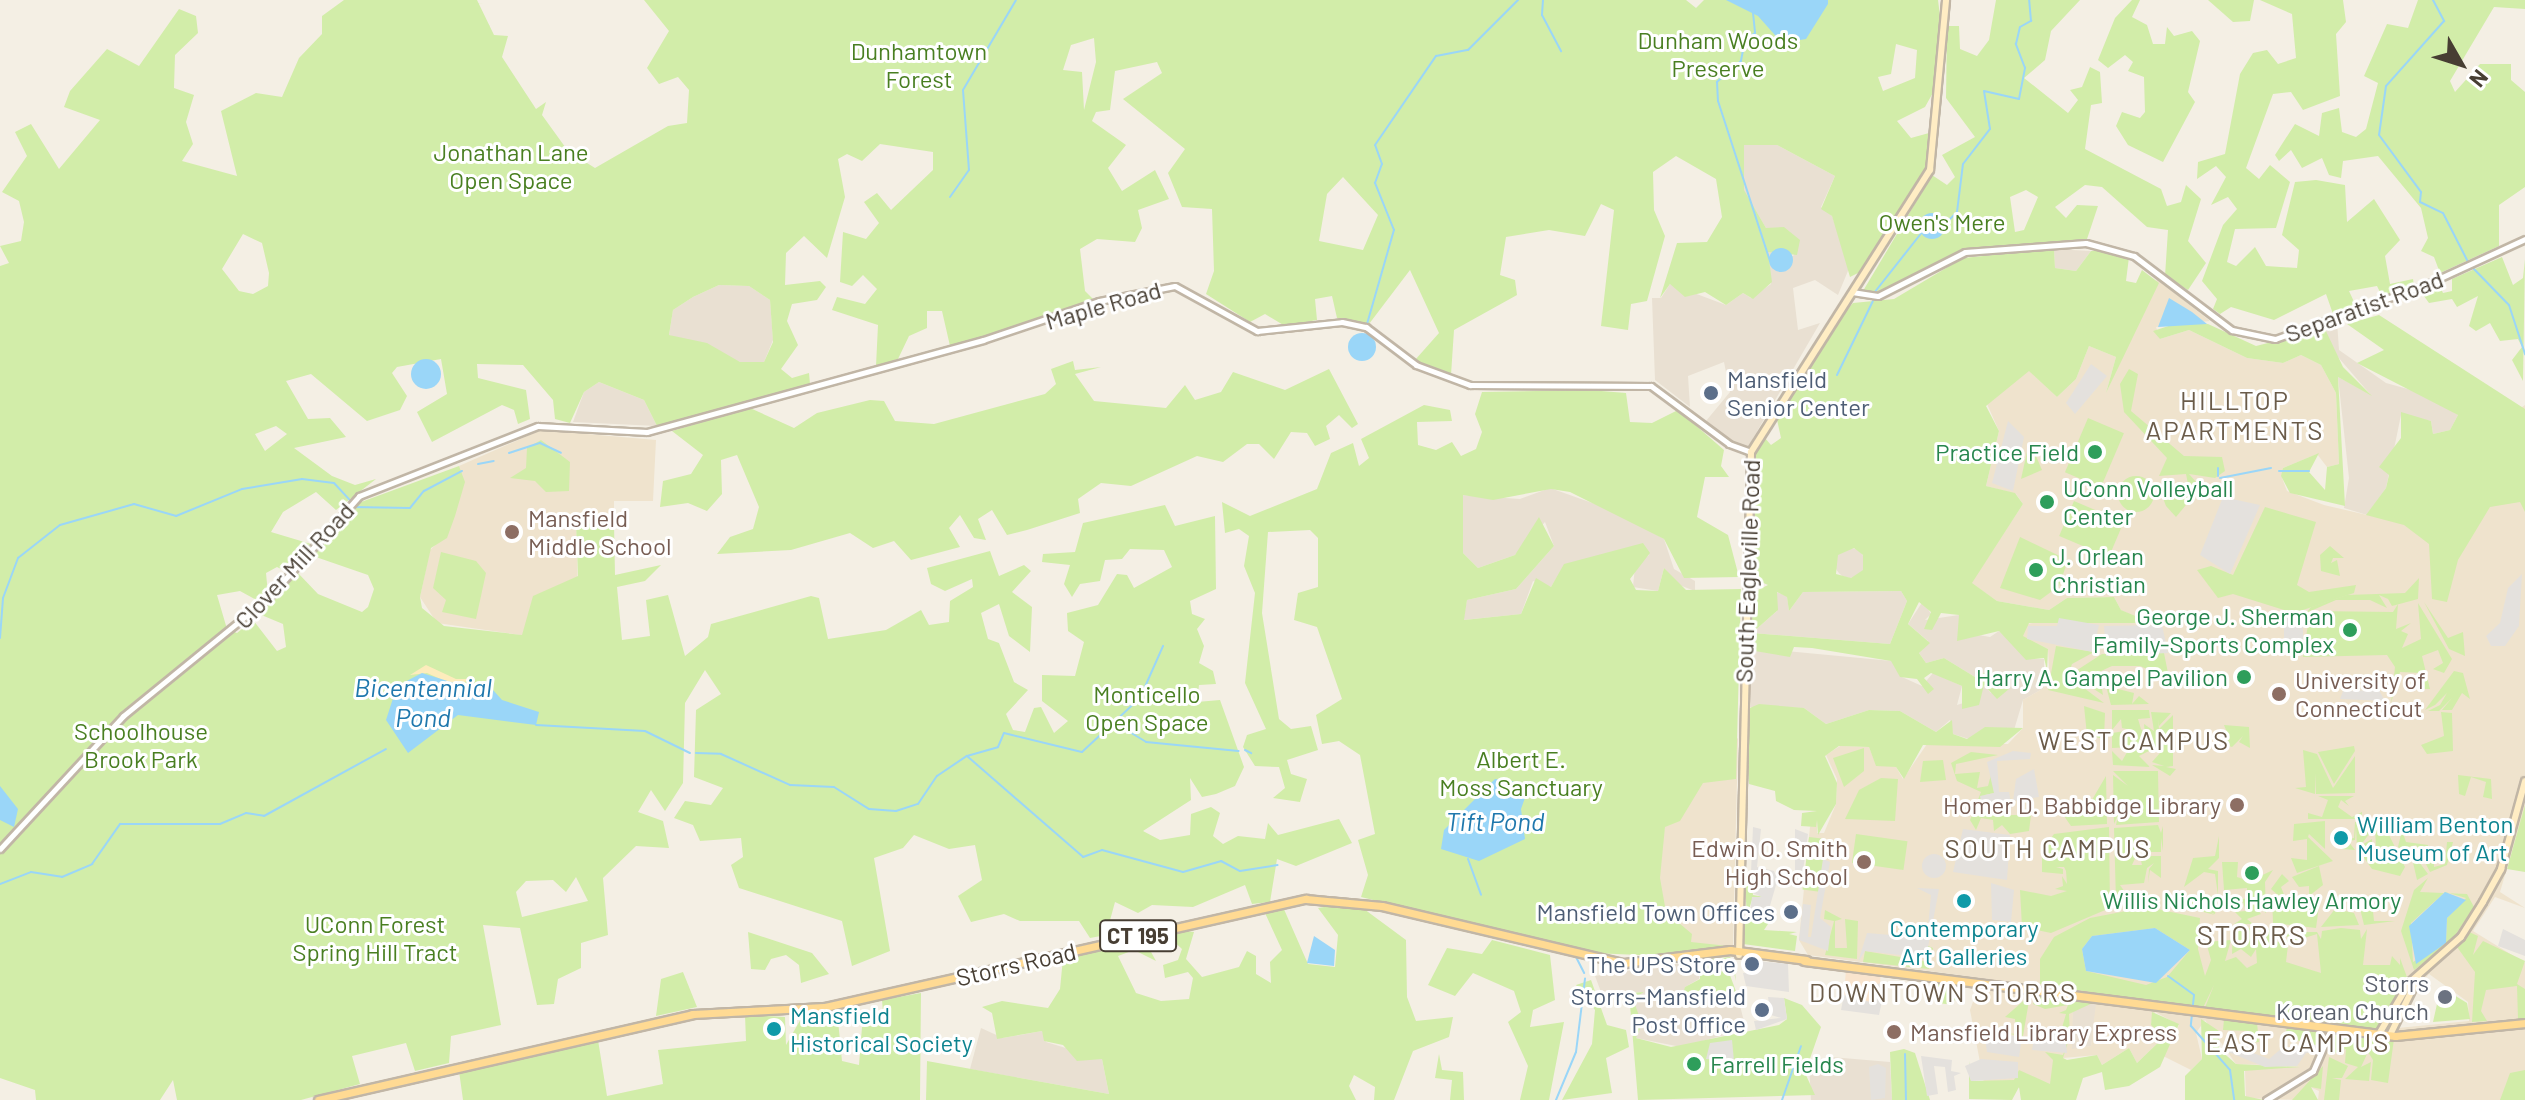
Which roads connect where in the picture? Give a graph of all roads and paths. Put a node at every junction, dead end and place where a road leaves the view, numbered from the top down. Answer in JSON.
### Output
{"nodes":[{"id":1,"x":1946,"y":0,"type":"edge"},
{"id":2,"x":2525,"y":239,"type":"edge"},
{"id":3,"x":1852,"y":292,"type":"junction"},
{"id":4,"x":1751,"y":452,"type":"junction"},
{"id":5,"x":384,"y":484,"type":"joint"},
{"id":6,"x":2525,"y":781,"type":"edge"},
{"id":7,"x":0,"y":849,"type":"edge"},
{"id":8,"x":1739,"y":953,"type":"junction"},
{"id":9,"x":2444,"y":954,"type":"junction"},
{"id":10,"x":2525,"y":1023,"type":"edge"},
{"id":11,"x":2331,"y":1029,"type":"junction"},
{"id":12,"x":2379,"y":1034,"type":"junction"},
{"id":13,"x":2390,"y":1035,"type":"junction"},
{"id":14,"x":318,"y":1100,"type":"edge"},
{"id":15,"x":2266,"y":1100,"type":"edge"}],
"edges":[{"from":1,"to":3,"type":"main road","name":"South Eagleville Road"},
{"from":2,"to":3,"type":"street","name":"Separatist Road"},
{"from":3,"to":4,"type":"main road","name":"South Eagleville Road"},
{"from":4,"to":5,"type":"street","name":"Maple Road"},
{"from":4,"to":8,"type":"main road","name":"South Eagleville Road"},
{"from":5,"to":7,"type":"street","name":"Clover Mill Road"},
{"from":6,"to":9,"type":"main road"},
{"from":8,"to":11,"type":"main road","name":"Storrs Road","number":"CT 195"},
{"from":8,"to":14,"type":"main road","name":"Storrs Road","number":"CT 195"},
{"from":9,"to":12,"type":"main road"},
{"from":9,"to":13,"type":"main road"},
{"from":10,"to":13,"type":"main road","name":"Storrs Road","number":"CT 195"},
{"from":11,"to":12,"type":"main road","name":"Storrs Road","number":"CT 195"},
{"from":11,"to":15,"type":"street"},
{"from":12,"to":13,"type":"main road","name":"Storrs Road","number":"CT 195"}]}
